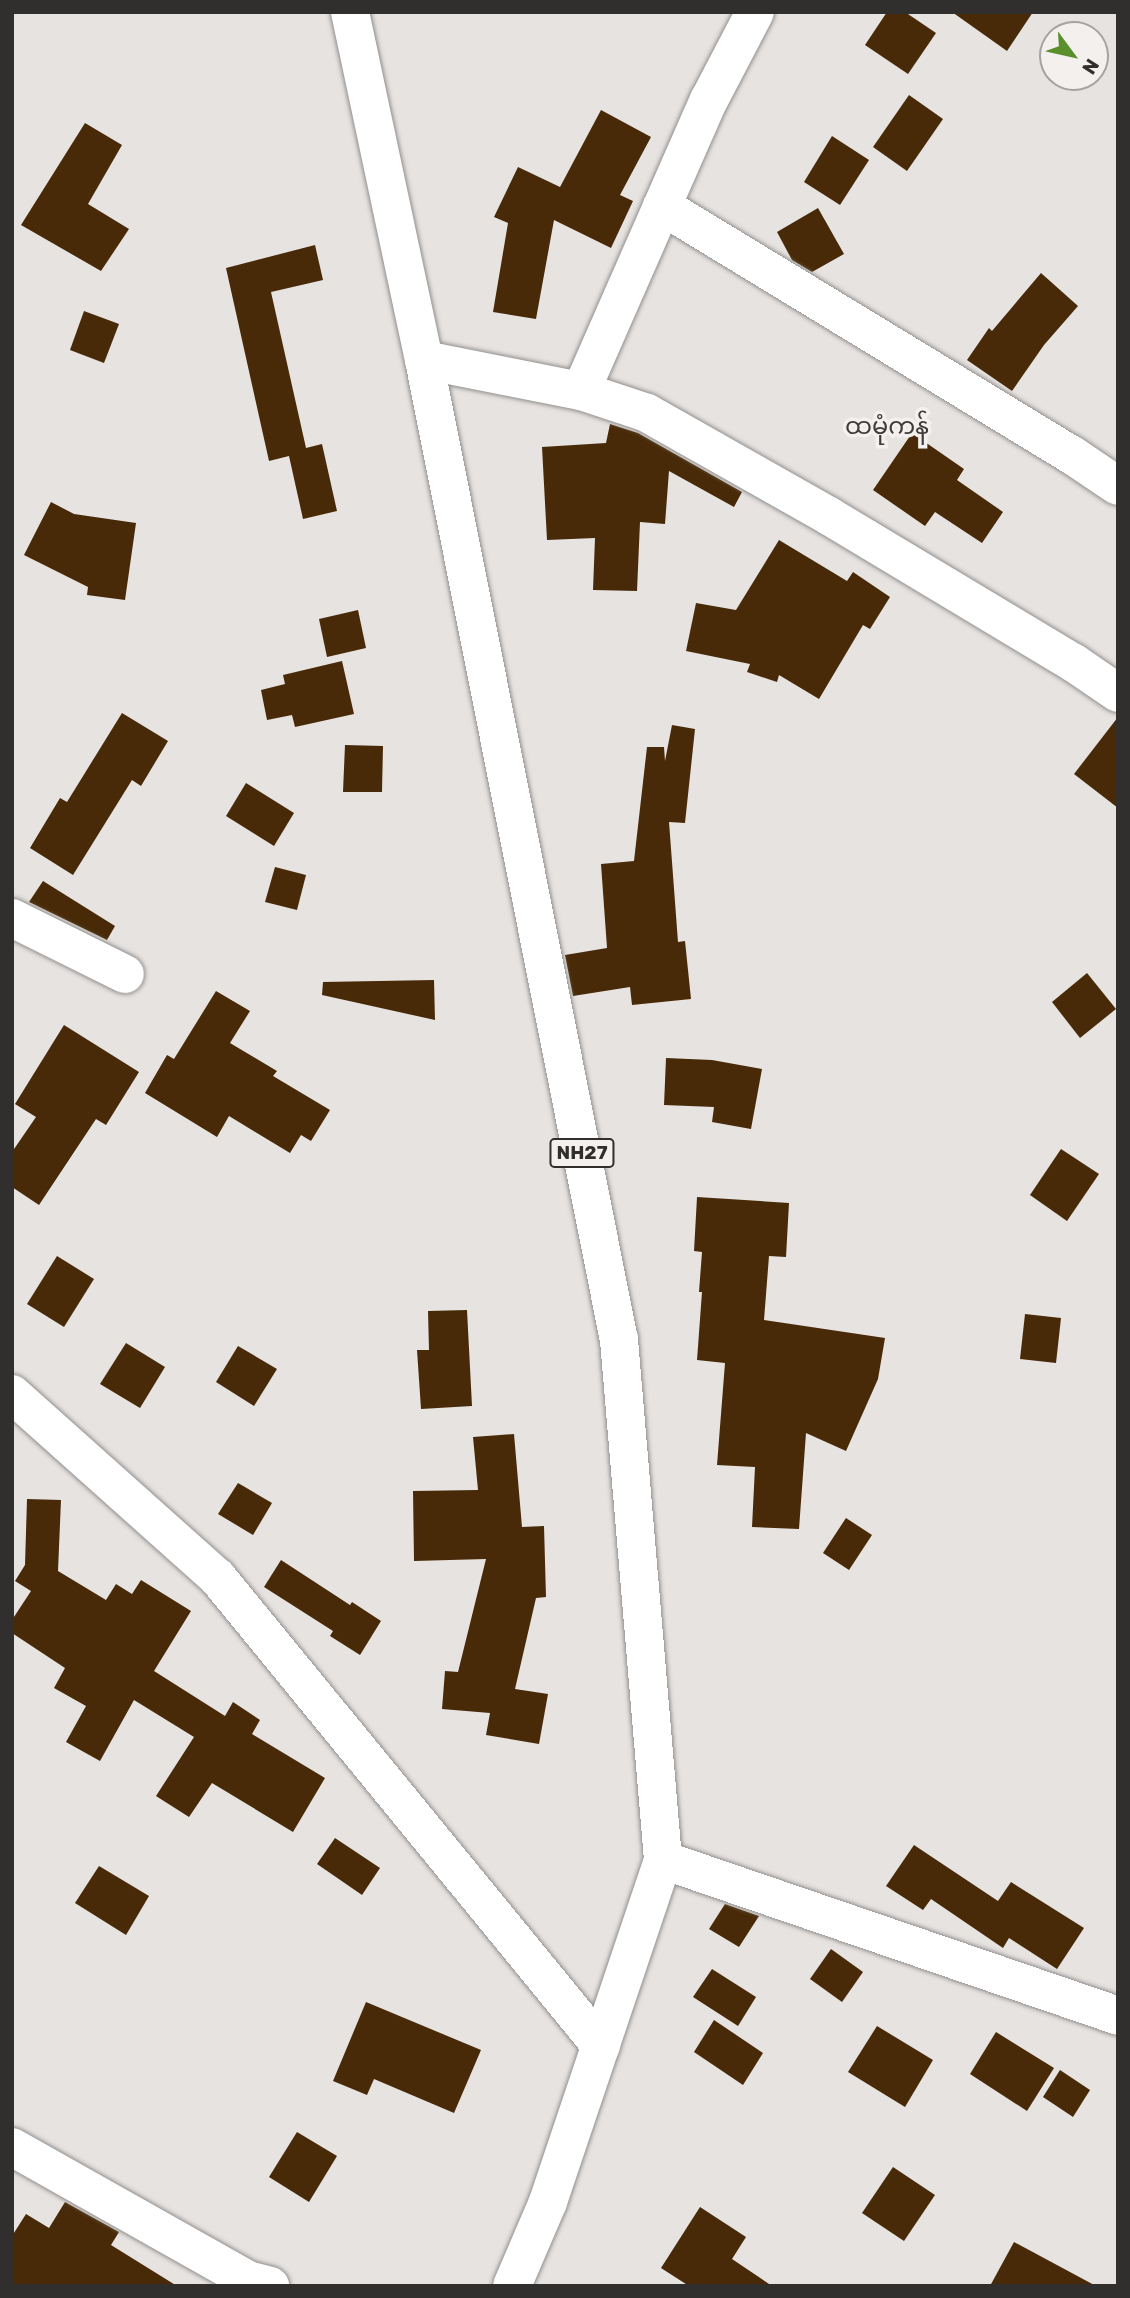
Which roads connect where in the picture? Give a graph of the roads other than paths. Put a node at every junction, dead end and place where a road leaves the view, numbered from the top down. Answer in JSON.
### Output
{"nodes":[{"id":1,"x":350,"y":12,"type":"edge"},
{"id":2,"x":755,"y":12,"type":"edge"},
{"id":3,"x":662,"y":206,"type":"junction"},
{"id":4,"x":424,"y":360,"type":"junction"},
{"id":5,"x":581,"y":391,"type":"junction"},
{"id":6,"x":1118,"y":486,"type":"edge"},
{"id":7,"x":1118,"y":694,"type":"edge"},
{"id":8,"x":12,"y":918,"type":"edge"},
{"id":9,"x":125,"y":974,"type":"dead end"},
{"id":10,"x":12,"y":1394,"type":"edge"},
{"id":11,"x":663,"y":1860,"type":"junction"},
{"id":12,"x":1118,"y":2016,"type":"edge"},
{"id":13,"x":601,"y":2046,"type":"junction"},
{"id":14,"x":12,"y":2147,"type":"edge"},
{"id":15,"x":270,"y":2286,"type":"edge"},
{"id":16,"x":512,"y":2286,"type":"edge"}],
"edges":[{"from":1,"to":4,"type":"main road","number":"NH27"},
{"from":2,"to":3,"type":"main road"},
{"from":3,"to":5,"type":"main road"},
{"from":3,"to":6,"type":"main road"},
{"from":4,"to":5,"type":"main road"},
{"from":4,"to":11,"type":"main road","number":"NH27"},
{"from":5,"to":7,"type":"main road"},
{"from":8,"to":9,"type":"main road"},
{"from":10,"to":13,"type":"main road"},
{"from":11,"to":12,"type":"main road"},
{"from":11,"to":13,"type":"main road","number":"NH27"},
{"from":13,"to":16,"type":"main road","number":"NH27"},
{"from":14,"to":15,"type":"main road"}]}
